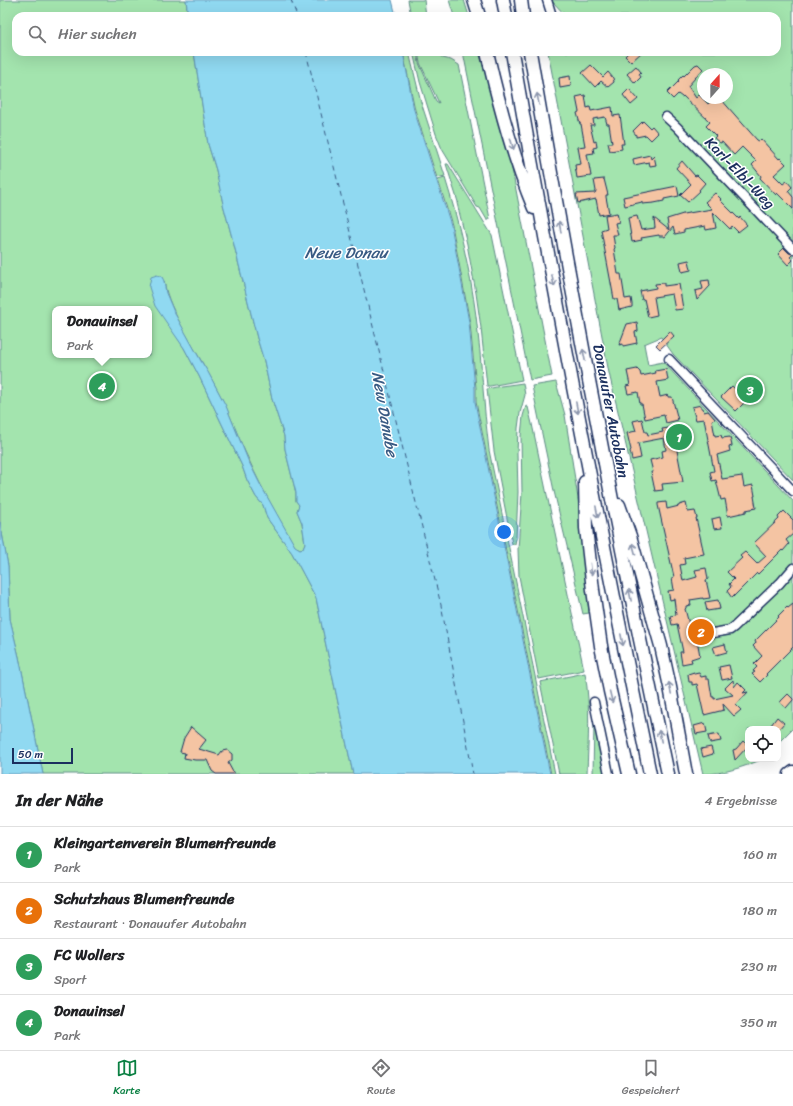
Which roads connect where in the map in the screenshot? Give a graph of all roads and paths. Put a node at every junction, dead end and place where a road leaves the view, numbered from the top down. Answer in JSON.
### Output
{"nodes":[{"id":1,"x":474,"y":0,"type":"edge"},
{"id":2,"x":478,"y":0,"type":"edge"},
{"id":3,"x":503,"y":0,"type":"edge"},
{"id":4,"x":520,"y":0,"type":"edge"},
{"id":5,"x":547,"y":0,"type":"edge"},
{"id":6,"x":478,"y":12,"type":"edge"},
{"id":7,"x":479,"y":12,"type":"edge"},
{"id":8,"x":505,"y":12,"type":"edge"},
{"id":9,"x":522,"y":12,"type":"edge"},
{"id":10,"x":551,"y":12,"type":"edge"},
{"id":11,"x":488,"y":56,"type":"edge"},
{"id":12,"x":513,"y":56,"type":"edge"},
{"id":13,"x":531,"y":56,"type":"edge"},
{"id":14,"x":666,"y":116,"type":"dead end"},
{"id":15,"x":543,"y":229,"type":"junction"},
{"id":16,"x":793,"y":249,"type":"edge"},
{"id":17,"x":669,"y":359,"type":"dead end"},
{"id":18,"x":584,"y":446,"type":"junction"},
{"id":19,"x":606,"y":470,"type":"junction"},
{"id":20,"x":793,"y":491,"type":"edge"},
{"id":21,"x":793,"y":568,"type":"edge"},
{"id":22,"x":713,"y":633,"type":"dead end"},
{"id":23,"x":594,"y":702,"type":"dead end"},
{"id":24,"x":793,"y":770,"type":"edge"},
{"id":25,"x":609,"y":774,"type":"edge"},
{"id":26,"x":629,"y":774,"type":"edge"},
{"id":27,"x":650,"y":774,"type":"edge"},
{"id":28,"x":668,"y":774,"type":"edge"},
{"id":29,"x":686,"y":774,"type":"edge"},
{"id":30,"x":789,"y":774,"type":"edge"}],
"edges":[{"from":1,"to":6,"type":"highway"},
{"from":2,"to":7,"type":"highway"},
{"from":3,"to":8,"type":"highway"},
{"from":4,"to":9,"type":"highway"},
{"from":5,"to":10,"type":"lane"},
{"from":11,"to":15,"type":"highway","one_way":true},
{"from":12,"to":15,"type":"highway"},
{"from":19,"to":13,"type":"highway","name":"Donauufer Autobahn","one_way":true},
{"from":14,"to":16,"type":"lane","name":"Karl-Elbl-Weg"},
{"from":15,"to":18,"type":"highway","one_way":true},
{"from":17,"to":20,"type":"lane"},
{"from":18,"to":26,"type":"highway","one_way":true},
{"from":18,"to":27,"type":"highway","one_way":true},
{"from":28,"to":19,"type":"highway","name":"Donauufer Autobahn","one_way":true},
{"from":29,"to":19,"type":"highway","one_way":true},
{"from":21,"to":22,"type":"lane"},
{"from":23,"to":25,"type":"lane"},
{"from":24,"to":30,"type":"main road"}]}
